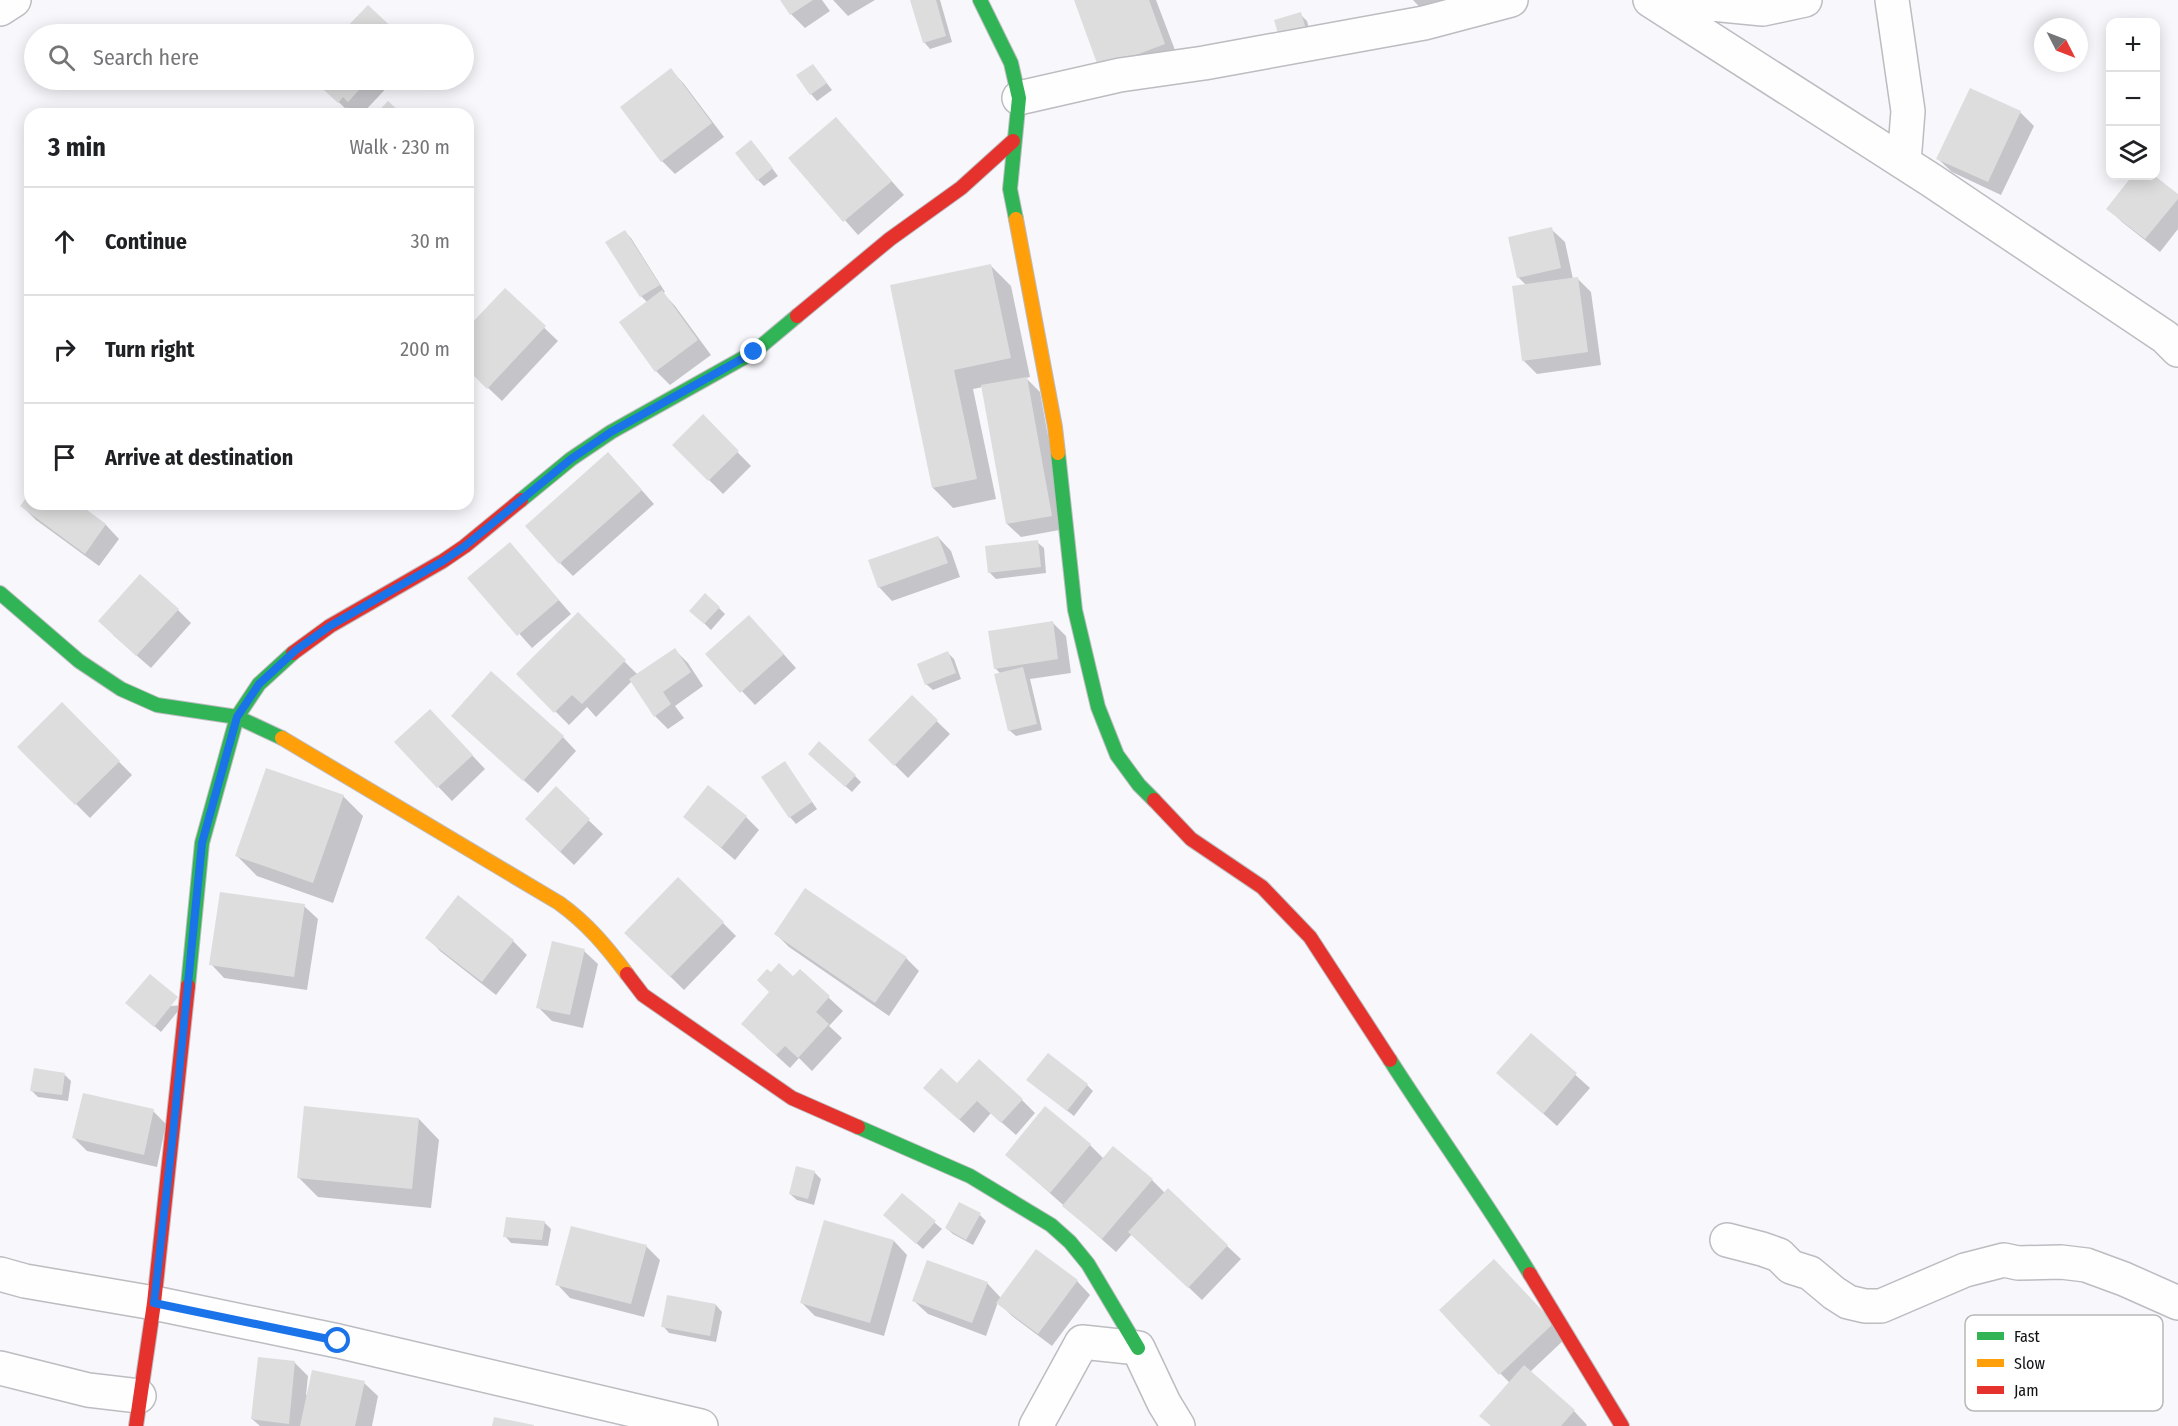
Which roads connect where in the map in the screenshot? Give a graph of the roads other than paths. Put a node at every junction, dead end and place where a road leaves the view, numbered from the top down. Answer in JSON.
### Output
{"nodes":[{"id":1,"x":14,"y":0,"type":"edge"},
{"id":2,"x":980,"y":0,"type":"edge"},
{"id":3,"x":1511,"y":0,"type":"edge"},
{"id":4,"x":1650,"y":0,"type":"edge"},
{"id":5,"x":1670,"y":0,"type":"edge"},
{"id":6,"x":1805,"y":0,"type":"edge"},
{"id":7,"x":1892,"y":0,"type":"edge"},
{"id":8,"x":0,"y":9,"type":"edge"},
{"id":9,"x":1019,"y":98,"type":"junction"},
{"id":10,"x":1014,"y":141,"type":"junction"},
{"id":11,"x":1904,"y":162,"type":"junction"},
{"id":12,"x":2178,"y":350,"type":"edge"},
{"id":13,"x":0,"y":593,"type":"edge"},
{"id":14,"x":237,"y":717,"type":"junction"},
{"id":15,"x":1727,"y":1240,"type":"dead end"},
{"id":16,"x":0,"y":1274,"type":"edge"},
{"id":17,"x":2178,"y":1302,"type":"edge"},
{"id":18,"x":154,"y":1303,"type":"junction"},
{"id":19,"x":1138,"y":1348,"type":"junction"},
{"id":20,"x":0,"y":1368,"type":"edge"},
{"id":21,"x":138,"y":1411,"type":"edge"},
{"id":22,"x":701,"y":1426,"type":"edge"},
{"id":23,"x":1036,"y":1426,"type":"edge"},
{"id":24,"x":1178,"y":1426,"type":"edge"},
{"id":25,"x":1622,"y":1426,"type":"edge"}],
"edges":[{"from":1,"to":8,"type":"street"},
{"from":2,"to":9,"type":"street"},
{"from":3,"to":9,"type":"street"},
{"from":4,"to":11,"type":"street"},
{"from":5,"to":6,"type":"street"},
{"from":7,"to":11,"type":"street"},
{"from":9,"to":10,"type":"street"},
{"from":10,"to":14,"type":"street"},
{"from":10,"to":25,"type":"street"},
{"from":11,"to":12,"type":"street"},
{"from":13,"to":14,"type":"street"},
{"from":14,"to":18,"type":"street"},
{"from":14,"to":19,"type":"street"},
{"from":15,"to":17,"type":"street"},
{"from":16,"to":18,"type":"street"},
{"from":18,"to":21,"type":"street"},
{"from":18,"to":22,"type":"street"},
{"from":19,"to":23,"type":"street"},
{"from":19,"to":24,"type":"street"},
{"from":20,"to":21,"type":"street"}]}
